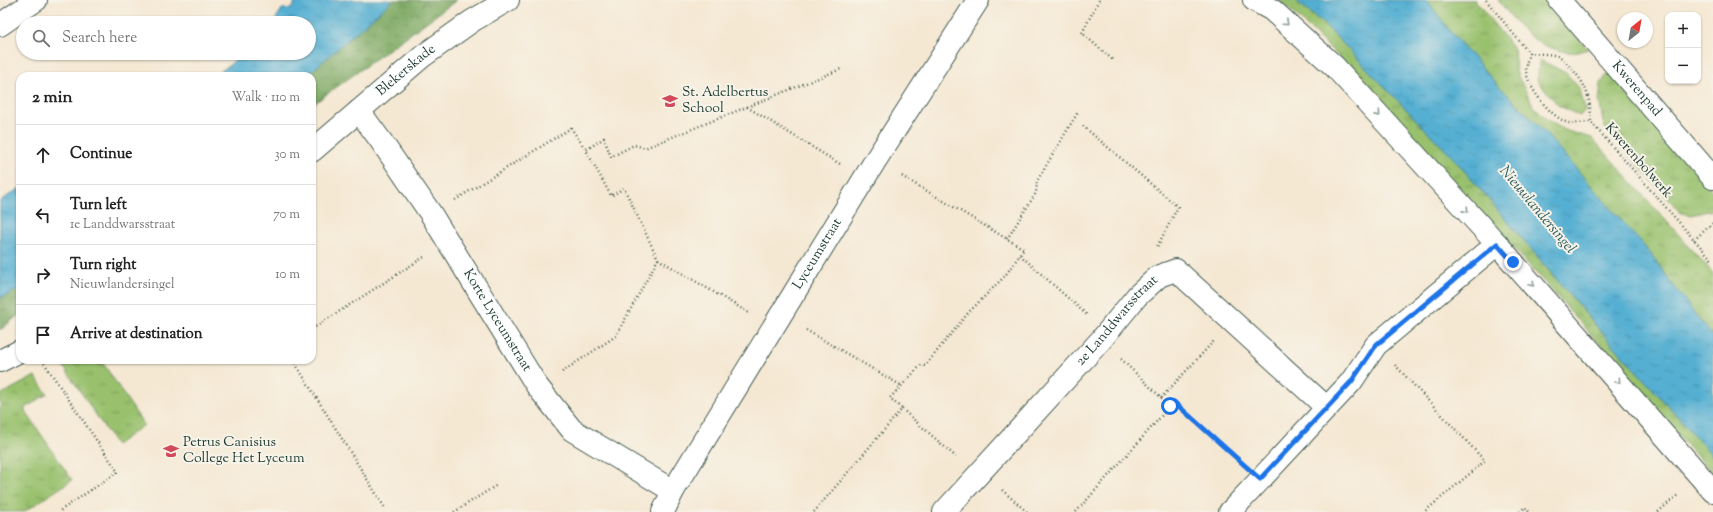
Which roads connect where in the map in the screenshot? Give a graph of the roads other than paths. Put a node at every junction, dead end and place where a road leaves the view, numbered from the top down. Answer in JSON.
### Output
{"nodes":[{"id":1,"x":36,"y":0,"type":"edge"},
{"id":2,"x":508,"y":0,"type":"edge"},
{"id":3,"x":978,"y":0,"type":"edge"},
{"id":4,"x":1254,"y":0,"type":"edge"},
{"id":5,"x":1559,"y":0,"type":"edge"},
{"id":6,"x":0,"y":26,"type":"edge"},
{"id":7,"x":359,"y":111,"type":"junction"},
{"id":8,"x":316,"y":148,"type":"edge"},
{"id":9,"x":1713,"y":178,"type":"edge"},
{"id":10,"x":1497,"y":244,"type":"junction"},
{"id":11,"x":16,"y":353,"type":"edge"},
{"id":12,"x":0,"y":360,"type":"edge"},
{"id":13,"x":1326,"y":407,"type":"junction"},
{"id":14,"x":673,"y":491,"type":"junction"},
{"id":15,"x":1713,"y":491,"type":"edge"},
{"id":16,"x":663,"y":512,"type":"edge"},
{"id":17,"x":944,"y":512,"type":"edge"},
{"id":18,"x":1230,"y":512,"type":"edge"}],
"edges":[{"from":1,"to":6,"type":"street"},
{"from":2,"to":7,"type":"street","name":"Blekerskade"},
{"from":3,"to":14,"type":"street","name":"Lyceumstraat"},
{"from":4,"to":10,"type":"street","one_way":true},
{"from":5,"to":9,"type":"street","name":"Kwerenpad"},
{"from":7,"to":8,"type":"street","name":"Blekerskade"},
{"from":7,"to":14,"type":"street","name":"Korte Lyceumstraat"},
{"from":10,"to":13,"type":"street"},
{"from":10,"to":15,"type":"street","one_way":true},
{"from":11,"to":12,"type":"street"},
{"from":13,"to":17,"type":"street","name":"2e Landdwarsstraat"},
{"from":13,"to":18,"type":"street"},
{"from":14,"to":16,"type":"street","name":"Lyceumstraat"}]}
